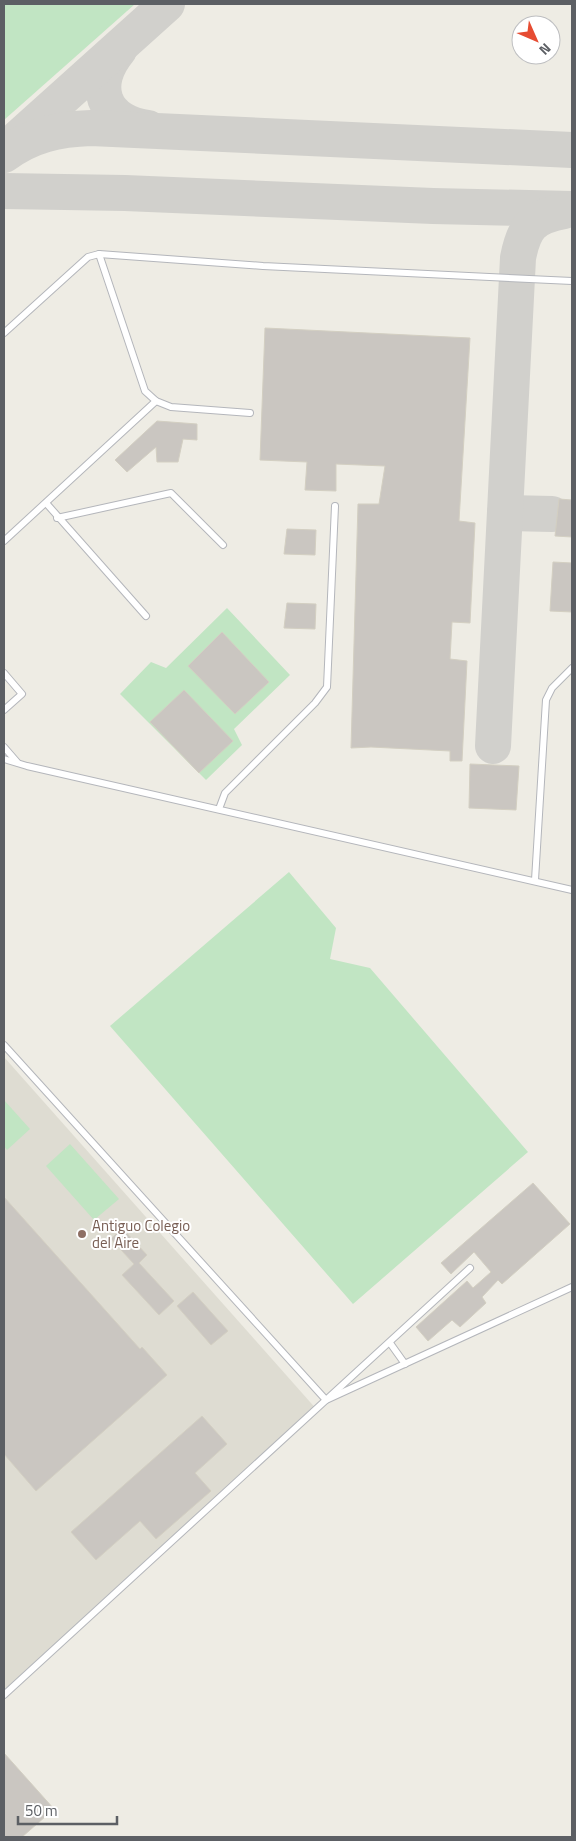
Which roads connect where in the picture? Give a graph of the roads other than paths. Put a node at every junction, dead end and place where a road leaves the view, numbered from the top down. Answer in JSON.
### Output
{"nodes":[{"id":1,"x":99,"y":254,"type":"junction"},
{"id":2,"x":572,"y":281,"type":"edge"},
{"id":3,"x":4,"y":333,"type":"edge"},
{"id":4,"x":156,"y":401,"type":"junction"},
{"id":5,"x":250,"y":413,"type":"dead end"},
{"id":6,"x":46,"y":503,"type":"junction"},
{"id":7,"x":335,"y":506,"type":"dead end"},
{"id":8,"x":56,"y":518,"type":"junction"},
{"id":9,"x":4,"y":541,"type":"edge"},
{"id":10,"x":223,"y":545,"type":"dead end"},
{"id":11,"x":146,"y":616,"type":"dead end"},
{"id":12,"x":572,"y":668,"type":"edge"},
{"id":13,"x":4,"y":673,"type":"edge"},
{"id":14,"x":4,"y":710,"type":"edge"},
{"id":15,"x":4,"y":748,"type":"edge"},
{"id":16,"x":4,"y":759,"type":"edge"},
{"id":17,"x":18,"y":763,"type":"junction"},
{"id":18,"x":219,"y":809,"type":"junction"},
{"id":19,"x":535,"y":880,"type":"junction"},
{"id":20,"x":572,"y":890,"type":"edge"},
{"id":21,"x":4,"y":1045,"type":"edge"},
{"id":22,"x":470,"y":1268,"type":"dead end"},
{"id":23,"x":572,"y":1287,"type":"edge"},
{"id":24,"x":390,"y":1343,"type":"junction"},
{"id":25,"x":405,"y":1364,"type":"junction"},
{"id":26,"x":326,"y":1400,"type":"junction"},
{"id":27,"x":4,"y":1695,"type":"edge"}],
"edges":[{"from":1,"to":2,"type":"lane"},
{"from":1,"to":3,"type":"lane"},
{"from":1,"to":4,"type":"lane"},
{"from":4,"to":5,"type":"lane"},
{"from":4,"to":6,"type":"lane"},
{"from":6,"to":8,"type":"lane"},
{"from":6,"to":9,"type":"lane"},
{"from":7,"to":18,"type":"lane"},
{"from":8,"to":10,"type":"lane"},
{"from":8,"to":11,"type":"lane"},
{"from":12,"to":19,"type":"lane"},
{"from":13,"to":14,"type":"lane"},
{"from":15,"to":17,"type":"lane"},
{"from":16,"to":17,"type":"lane"},
{"from":17,"to":18,"type":"lane"},
{"from":18,"to":19,"type":"lane"},
{"from":19,"to":20,"type":"lane"},
{"from":21,"to":26,"type":"lane"},
{"from":22,"to":24,"type":"lane"},
{"from":23,"to":25,"type":"lane"},
{"from":24,"to":25,"type":"lane"},
{"from":24,"to":26,"type":"lane"},
{"from":25,"to":26,"type":"lane"},
{"from":26,"to":27,"type":"lane"}]}
